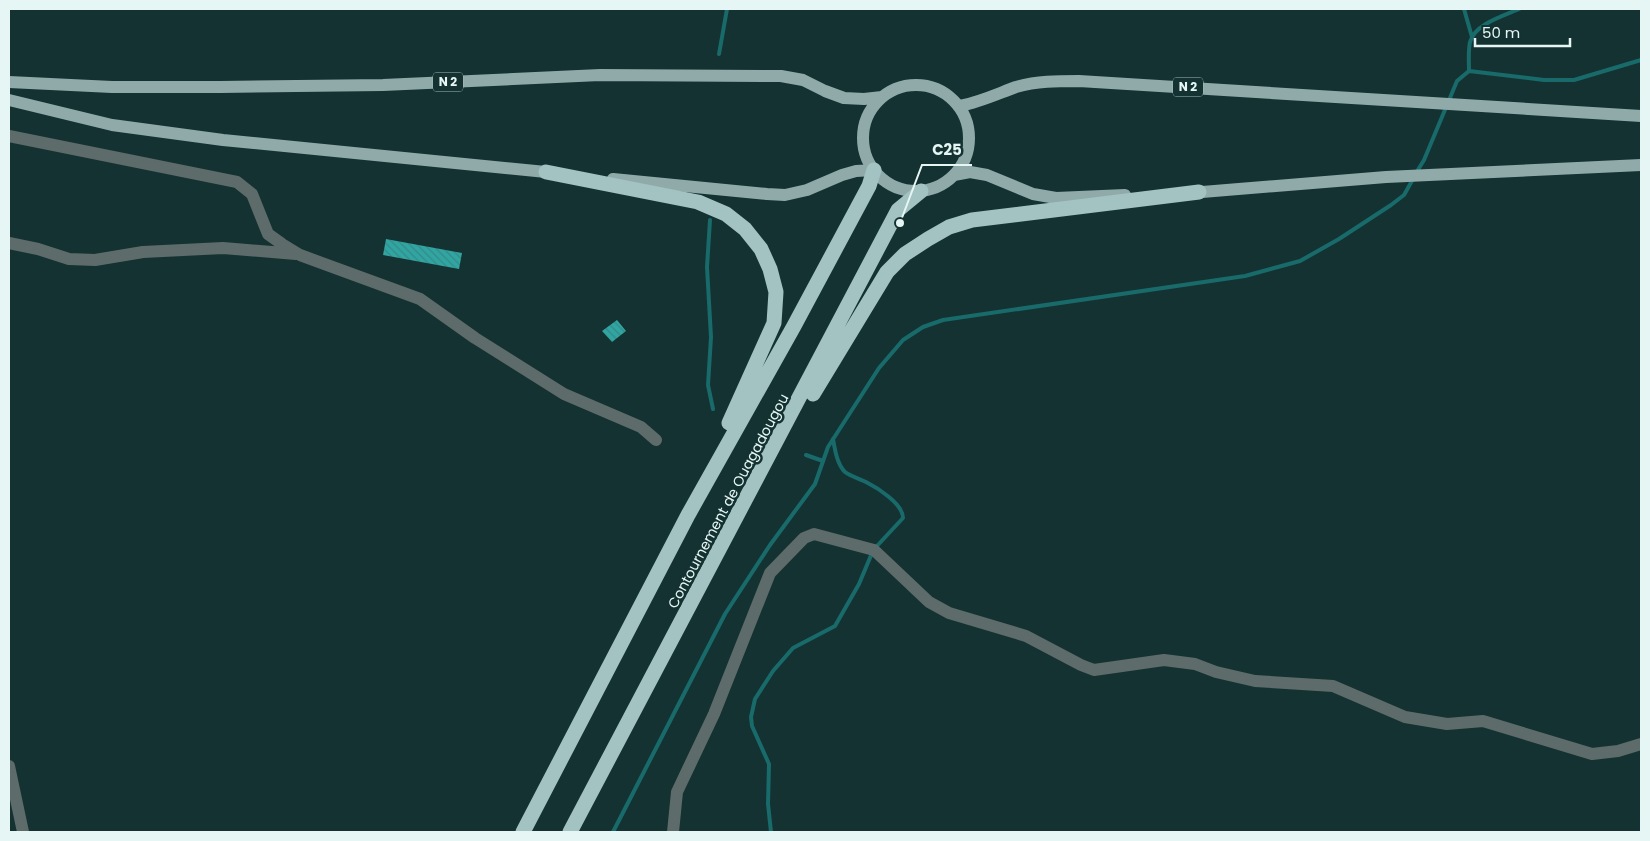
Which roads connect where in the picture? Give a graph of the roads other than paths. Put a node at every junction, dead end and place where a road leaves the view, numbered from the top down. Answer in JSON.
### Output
{"nodes":[{"id":1,"x":9,"y":82,"type":"edge"},
{"id":2,"x":882,"y":97,"type":"junction"},
{"id":3,"x":9,"y":100,"type":"edge"},
{"id":4,"x":960,"y":106,"type":"junction"},
{"id":5,"x":1641,"y":116,"type":"edge"},
{"id":6,"x":9,"y":136,"type":"edge"},
{"id":7,"x":1641,"y":165,"type":"edge"},
{"id":8,"x":874,"y":170,"type":"junction"},
{"id":9,"x":546,"y":172,"type":"junction"},
{"id":10,"x":954,"y":175,"type":"junction"},
{"id":11,"x":921,"y":191,"type":"junction"},
{"id":12,"x":1199,"y":192,"type":"junction"},
{"id":13,"x":9,"y":243,"type":"edge"},
{"id":14,"x":300,"y":255,"type":"junction"},
{"id":15,"x":656,"y":440,"type":"dead end"},
{"id":16,"x":688,"y":515,"type":"junction"},
{"id":17,"x":727,"y":537,"type":"junction"},
{"id":18,"x":1641,"y":744,"type":"edge"},
{"id":19,"x":9,"y":766,"type":"edge"},
{"id":20,"x":23,"y":832,"type":"edge"},
{"id":21,"x":522,"y":832,"type":"edge"},
{"id":22,"x":570,"y":832,"type":"edge"},
{"id":23,"x":674,"y":832,"type":"edge"}],
"edges":[{"from":1,"to":2,"type":"main road","number":"N 2"},
{"from":2,"to":4,"type":"main road","name":"Contournement de Ouagadougou"},
{"from":2,"to":8,"type":"main road","name":"Contournement de Ouagadougou"},
{"from":3,"to":9,"type":"main road"},
{"from":4,"to":5,"type":"main road","number":"N 2"},
{"from":4,"to":10,"type":"main road","name":"Contournement de Ouagadougou"},
{"from":6,"to":14,"type":"street"},
{"from":7,"to":12,"type":"main road"},
{"from":8,"to":9,"type":"main road"},
{"from":8,"to":11,"type":"main road","name":"Contournement de Ouagadougou"},
{"from":8,"to":16,"type":"highway"},
{"from":9,"to":16,"type":"highway"},
{"from":10,"to":11,"type":"main road","name":"Contournement de Ouagadougou"},
{"from":10,"to":12,"type":"main road"},
{"from":11,"to":17,"type":"highway","name":"Contournement de Ouagadougou"},
{"from":12,"to":17,"type":"highway"},
{"from":13,"to":14,"type":"street"},
{"from":14,"to":15,"type":"street"},
{"from":16,"to":21,"type":"highway"},
{"from":17,"to":22,"type":"highway","name":"Contournement de Ouagadougou"},
{"from":18,"to":23,"type":"street"},
{"from":19,"to":20,"type":"street"}]}
